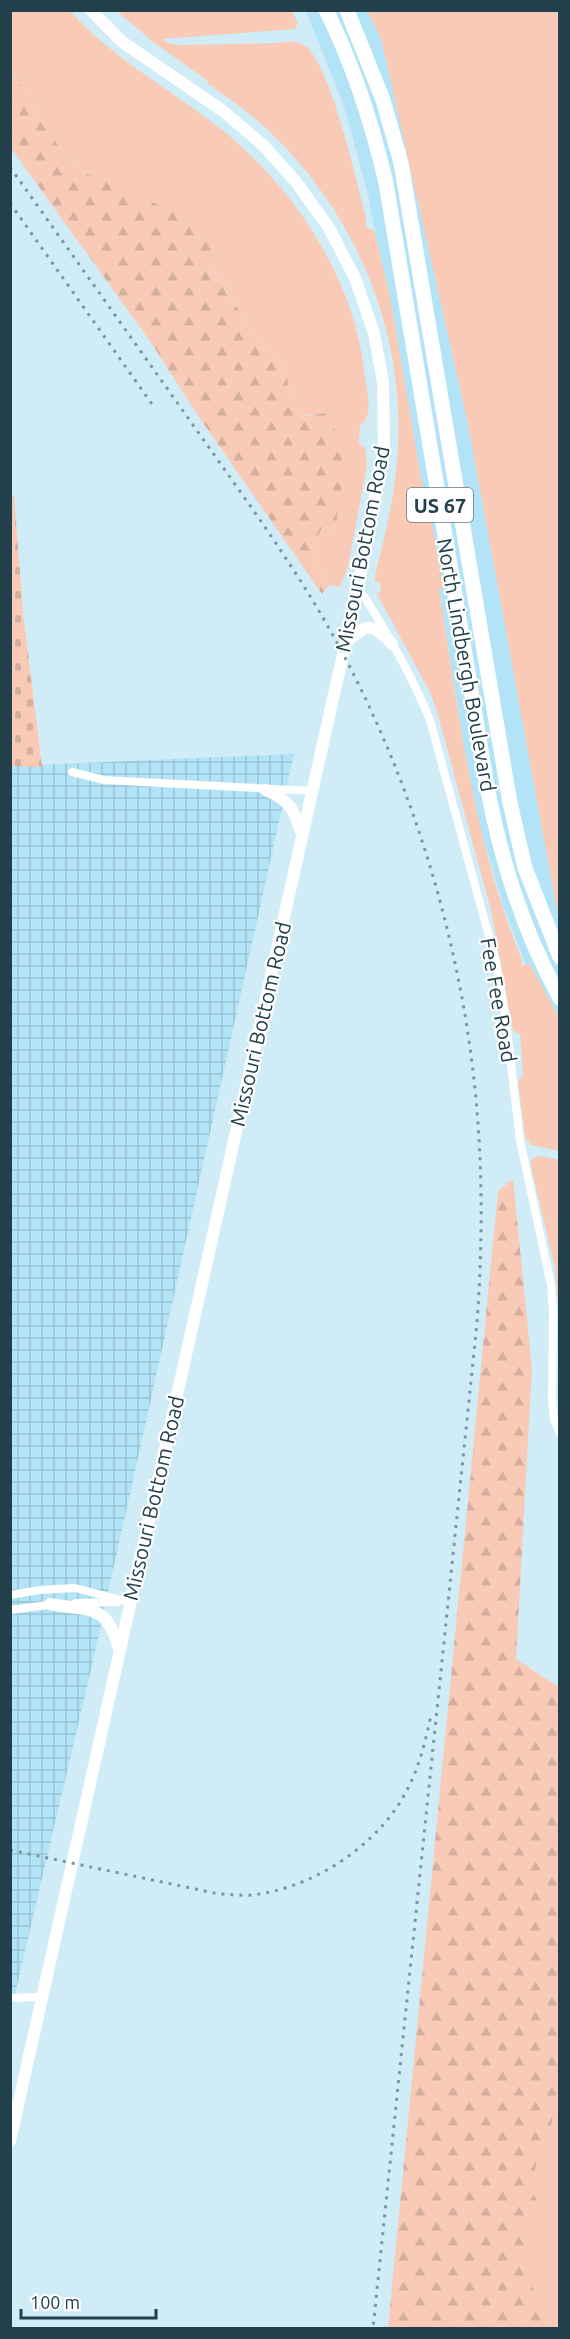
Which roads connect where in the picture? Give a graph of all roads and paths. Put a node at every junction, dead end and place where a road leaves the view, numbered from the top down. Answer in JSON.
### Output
{"nodes":[{"id":1,"x":91,"y":10,"type":"edge"},
{"id":2,"x":326,"y":10,"type":"edge"},
{"id":3,"x":347,"y":10,"type":"edge"},
{"id":4,"x":358,"y":587,"type":"junction"},
{"id":5,"x":346,"y":643,"type":"junction"},
{"id":6,"x":392,"y":644,"type":"junction"},
{"id":7,"x":72,"y":772,"type":"dead end"},
{"id":8,"x":266,"y":789,"type":"junction"},
{"id":9,"x":313,"y":791,"type":"junction"},
{"id":10,"x":302,"y":837,"type":"junction"},
{"id":11,"x":560,"y":957,"type":"edge"},
{"id":12,"x":560,"y":998,"type":"edge"},
{"id":13,"x":560,"y":1434,"type":"edge"},
{"id":14,"x":10,"y":1595,"type":"edge"},
{"id":15,"x":129,"y":1602,"type":"junction"},
{"id":16,"x":50,"y":1604,"type":"junction"},
{"id":17,"x":10,"y":1610,"type":"edge"},
{"id":18,"x":119,"y":1648,"type":"junction"},
{"id":19,"x":43,"y":1997,"type":"junction"},
{"id":20,"x":10,"y":1998,"type":"edge"},
{"id":21,"x":10,"y":2140,"type":"edge"}],
"edges":[{"from":1,"to":4,"type":"street","name":"Missouri Bottom Road"},
{"from":2,"to":12,"type":"highway","name":"North Lindbergh Boulevard","number":"US 67"},
{"from":3,"to":11,"type":"highway","name":"North Lindbergh Boulevard","number":"US 67"},
{"from":4,"to":5,"type":"street","name":"Missouri Bottom Road"},
{"from":4,"to":6,"type":"street","name":"Fee Fee Road"},
{"from":5,"to":6,"type":"street"},
{"from":5,"to":9,"type":"street","name":"Missouri Bottom Road"},
{"from":6,"to":13,"type":"street","name":"Fee Fee Road"},
{"from":7,"to":8,"type":"street"},
{"from":8,"to":9,"type":"street"},
{"from":8,"to":10,"type":"street"},
{"from":9,"to":10,"type":"street","name":"Missouri Bottom Road"},
{"from":10,"to":15,"type":"street","name":"Missouri Bottom Road"},
{"from":14,"to":15,"type":"street"},
{"from":15,"to":16,"type":"street"},
{"from":15,"to":18,"type":"street","name":"Missouri Bottom Road"},
{"from":16,"to":17,"type":"street"},
{"from":16,"to":18,"type":"street"},
{"from":18,"to":19,"type":"street","name":"Missouri Bottom Road"},
{"from":19,"to":20,"type":"street"},
{"from":19,"to":21,"type":"street","name":"Missouri Bottom Road"}]}
